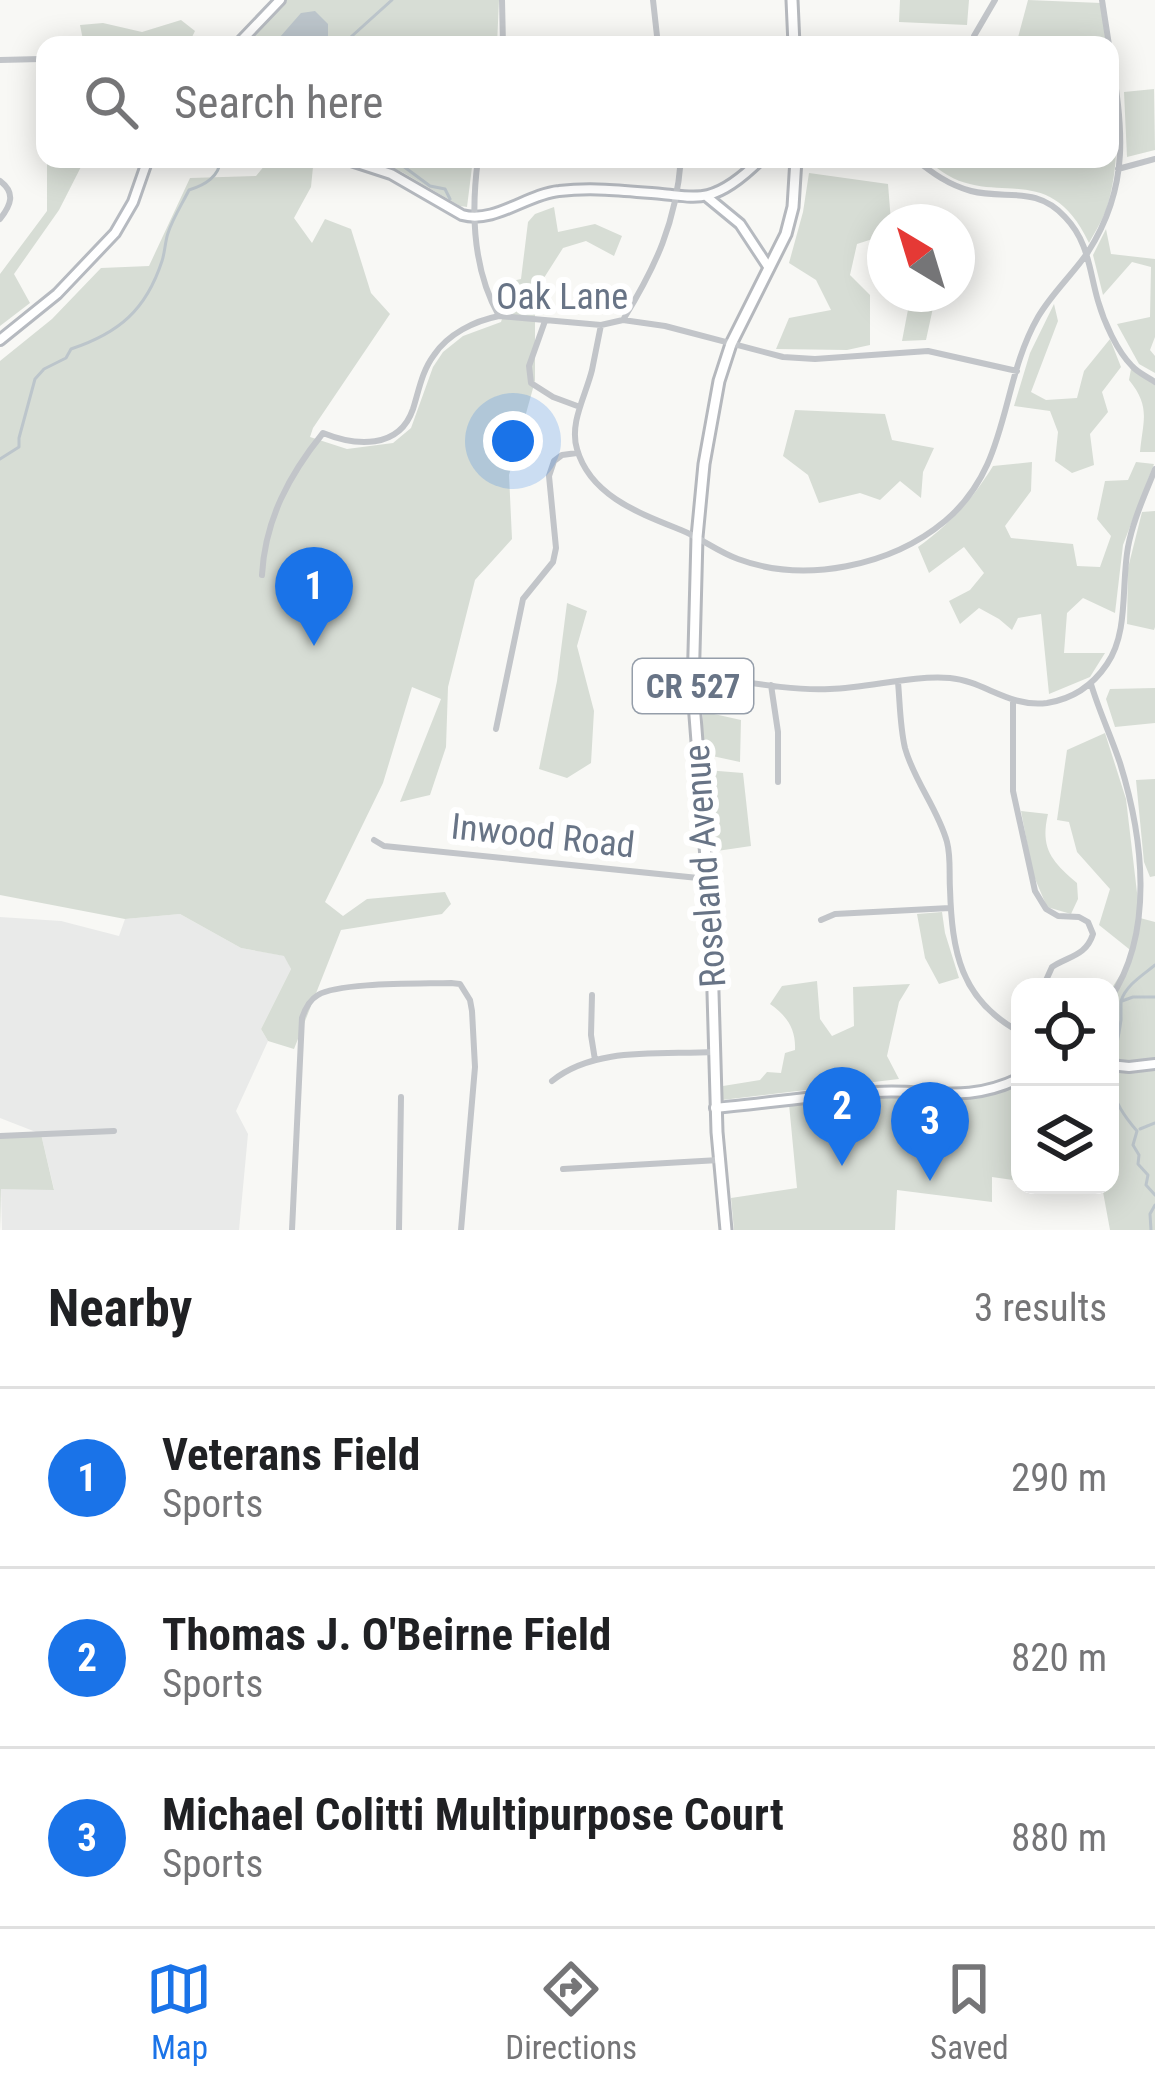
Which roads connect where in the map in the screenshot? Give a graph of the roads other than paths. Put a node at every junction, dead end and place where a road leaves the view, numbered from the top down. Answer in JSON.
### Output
{"nodes":[{"id":1,"x":280,"y":0,"type":"edge"},
{"id":2,"x":502,"y":0,"type":"edge"},
{"id":3,"x":652,"y":0,"type":"edge"},
{"id":4,"x":792,"y":0,"type":"edge"},
{"id":5,"x":995,"y":0,"type":"edge"},
{"id":6,"x":1102,"y":0,"type":"edge"},
{"id":7,"x":246,"y":36,"type":"edge"},
{"id":8,"x":502,"y":36,"type":"edge"},
{"id":9,"x":657,"y":36,"type":"edge"},
{"id":10,"x":794,"y":36,"type":"edge"},
{"id":11,"x":974,"y":36,"type":"edge"},
{"id":12,"x":1108,"y":36,"type":"edge"},
{"id":13,"x":36,"y":59,"type":"edge"},
{"id":14,"x":0,"y":60,"type":"edge"},
{"id":15,"x":1119,"y":107,"type":"edge"},
{"id":16,"x":1119,"y":153,"type":"edge"},
{"id":17,"x":1155,"y":159,"type":"edge"},
{"id":18,"x":145,"y":168,"type":"edge"},
{"id":19,"x":373,"y":168,"type":"edge"},
{"id":20,"x":478,"y":168,"type":"edge"},
{"id":21,"x":680,"y":168,"type":"edge"},
{"id":22,"x":751,"y":168,"type":"edge"},
{"id":23,"x":795,"y":168,"type":"edge"},
{"id":24,"x":928,"y":168,"type":"edge"},
{"id":25,"x":1118,"y":169,"type":"joint"},
{"id":26,"x":0,"y":181,"type":"edge"},
{"id":27,"x":677,"y":195,"type":"junction"},
{"id":28,"x":706,"y":196,"type":"junction"},
{"id":29,"x":2,"y":216,"type":"edge"},
{"id":30,"x":475,"y":218,"type":"junction"},
{"id":31,"x":1088,"y":252,"type":"junction"},
{"id":32,"x":770,"y":269,"type":"junction"},
{"id":33,"x":499,"y":316,"type":"junction"},
{"id":34,"x":623,"y":320,"type":"junction"},
{"id":35,"x":545,"y":321,"type":"junction"},
{"id":36,"x":601,"y":325,"type":"junction"},
{"id":37,"x":0,"y":340,"type":"edge"},
{"id":38,"x":731,"y":344,"type":"junction"},
{"id":39,"x":1017,"y":371,"type":"junction"},
{"id":40,"x":1155,"y":382,"type":"edge"},
{"id":41,"x":580,"y":407,"type":"junction"},
{"id":42,"x":577,"y":453,"type":"junction"},
{"id":43,"x":1155,"y":469,"type":"edge"},
{"id":44,"x":697,"y":537,"type":"junction"},
{"id":45,"x":262,"y":575,"type":"dead end"},
{"id":46,"x":693,"y":674,"type":"junction"},
{"id":47,"x":898,"y":682,"type":"junction"},
{"id":48,"x":1091,"y":684,"type":"junction"},
{"id":49,"x":771,"y":685,"type":"junction"},
{"id":50,"x":1013,"y":701,"type":"junction"},
{"id":51,"x":496,"y":729,"type":"dead end"},
{"id":52,"x":778,"y":782,"type":"dead end"},
{"id":53,"x":374,"y":840,"type":"dead end"},
{"id":54,"x":708,"y":879,"type":"junction"},
{"id":55,"x":950,"y":908,"type":"junction"},
{"id":56,"x":821,"y":920,"type":"dead end"},
{"id":57,"x":1047,"y":978,"type":"edge"},
{"id":58,"x":1119,"y":983,"type":"edge"},
{"id":59,"x":592,"y":995,"type":"dead end"},
{"id":60,"x":1011,"y":1027,"type":"edge"},
{"id":61,"x":714,"y":1052,"type":"junction"},
{"id":62,"x":595,"y":1060,"type":"junction"},
{"id":63,"x":1155,"y":1064,"type":"edge"},
{"id":64,"x":1119,"y":1066,"type":"edge"},
{"id":65,"x":552,"y":1081,"type":"dead end"},
{"id":66,"x":1011,"y":1081,"type":"edge"},
{"id":67,"x":401,"y":1097,"type":"dead end"},
{"id":68,"x":715,"y":1108,"type":"junction"},
{"id":69,"x":114,"y":1131,"type":"dead end"},
{"id":70,"x":0,"y":1136,"type":"edge"},
{"id":71,"x":719,"y":1160,"type":"junction"},
{"id":72,"x":562,"y":1169,"type":"dead end"},
{"id":73,"x":292,"y":1230,"type":"edge"},
{"id":74,"x":399,"y":1230,"type":"edge"},
{"id":75,"x":461,"y":1230,"type":"edge"},
{"id":76,"x":726,"y":1230,"type":"edge"}],
"edges":[{"from":1,"to":7,"type":"street"},
{"from":2,"to":8,"type":"street"},
{"from":3,"to":9,"type":"street"},
{"from":4,"to":10,"type":"main road"},
{"from":5,"to":11,"type":"street"},
{"from":6,"to":12,"type":"street"},
{"from":13,"to":14,"type":"street"},
{"from":15,"to":16,"type":"street"},
{"from":17,"to":25,"type":"street"},
{"from":18,"to":37,"type":"street"},
{"from":19,"to":30,"type":"street"},
{"from":20,"to":30,"type":"street"},
{"from":21,"to":27,"type":"street"},
{"from":22,"to":28,"type":"street"},
{"from":23,"to":32,"type":"main road","name":"Roseland Avenue","number":"CR 527"},
{"from":24,"to":31,"type":"street"},
{"from":25,"to":31,"type":"street"},
{"from":26,"to":29,"type":"street"},
{"from":27,"to":28,"type":"street"},
{"from":27,"to":30,"type":"street"},
{"from":27,"to":34,"type":"street"},
{"from":28,"to":32,"type":"street"},
{"from":30,"to":33,"type":"street"},
{"from":31,"to":39,"type":"street"},
{"from":31,"to":40,"type":"street"},
{"from":32,"to":38,"type":"main road","name":"Roseland Avenue","number":"CR 527"},
{"from":33,"to":35,"type":"street","name":"Oak Lane"},
{"from":33,"to":45,"type":"street","name":"Oak Lane"},
{"from":34,"to":36,"type":"street","name":"Oak Lane"},
{"from":34,"to":38,"type":"street","name":"Oak Lane"},
{"from":35,"to":36,"type":"street","name":"Oak Lane"},
{"from":35,"to":41,"type":"street"},
{"from":36,"to":41,"type":"street"},
{"from":38,"to":39,"type":"street","name":"Oak Lane"},
{"from":38,"to":44,"type":"main road","name":"Roseland Avenue","number":"CR 527"},
{"from":39,"to":44,"type":"street"},
{"from":41,"to":42,"type":"street"},
{"from":42,"to":44,"type":"street"},
{"from":42,"to":51,"type":"street"},
{"from":43,"to":48,"type":"street"},
{"from":44,"to":46,"type":"main road","name":"Roseland Avenue","number":"CR 527"},
{"from":46,"to":49,"type":"street"},
{"from":46,"to":54,"type":"main road","name":"Roseland Avenue","number":"CR 527"},
{"from":47,"to":49,"type":"street"},
{"from":47,"to":50,"type":"street"},
{"from":47,"to":55,"type":"street"},
{"from":48,"to":50,"type":"street"},
{"from":48,"to":58,"type":"street"},
{"from":49,"to":52,"type":"street"},
{"from":50,"to":57,"type":"street"},
{"from":53,"to":54,"type":"street","name":"Inwood Road"},
{"from":54,"to":61,"type":"main road","name":"Roseland Avenue","number":"CR 527"},
{"from":55,"to":56,"type":"street"},
{"from":55,"to":60,"type":"street"},
{"from":59,"to":62,"type":"street"},
{"from":61,"to":62,"type":"street"},
{"from":61,"to":68,"type":"main road","name":"Roseland Avenue","number":"CR 527"},
{"from":62,"to":65,"type":"street"},
{"from":63,"to":64,"type":"street"},
{"from":66,"to":68,"type":"street"},
{"from":67,"to":74,"type":"street"},
{"from":68,"to":71,"type":"main road","name":"Roseland Avenue","number":"CR 527"},
{"from":69,"to":70,"type":"street"},
{"from":71,"to":72,"type":"street"},
{"from":71,"to":76,"type":"main road","name":"Roseland Avenue","number":"CR 527"},
{"from":73,"to":75,"type":"street"}]}
